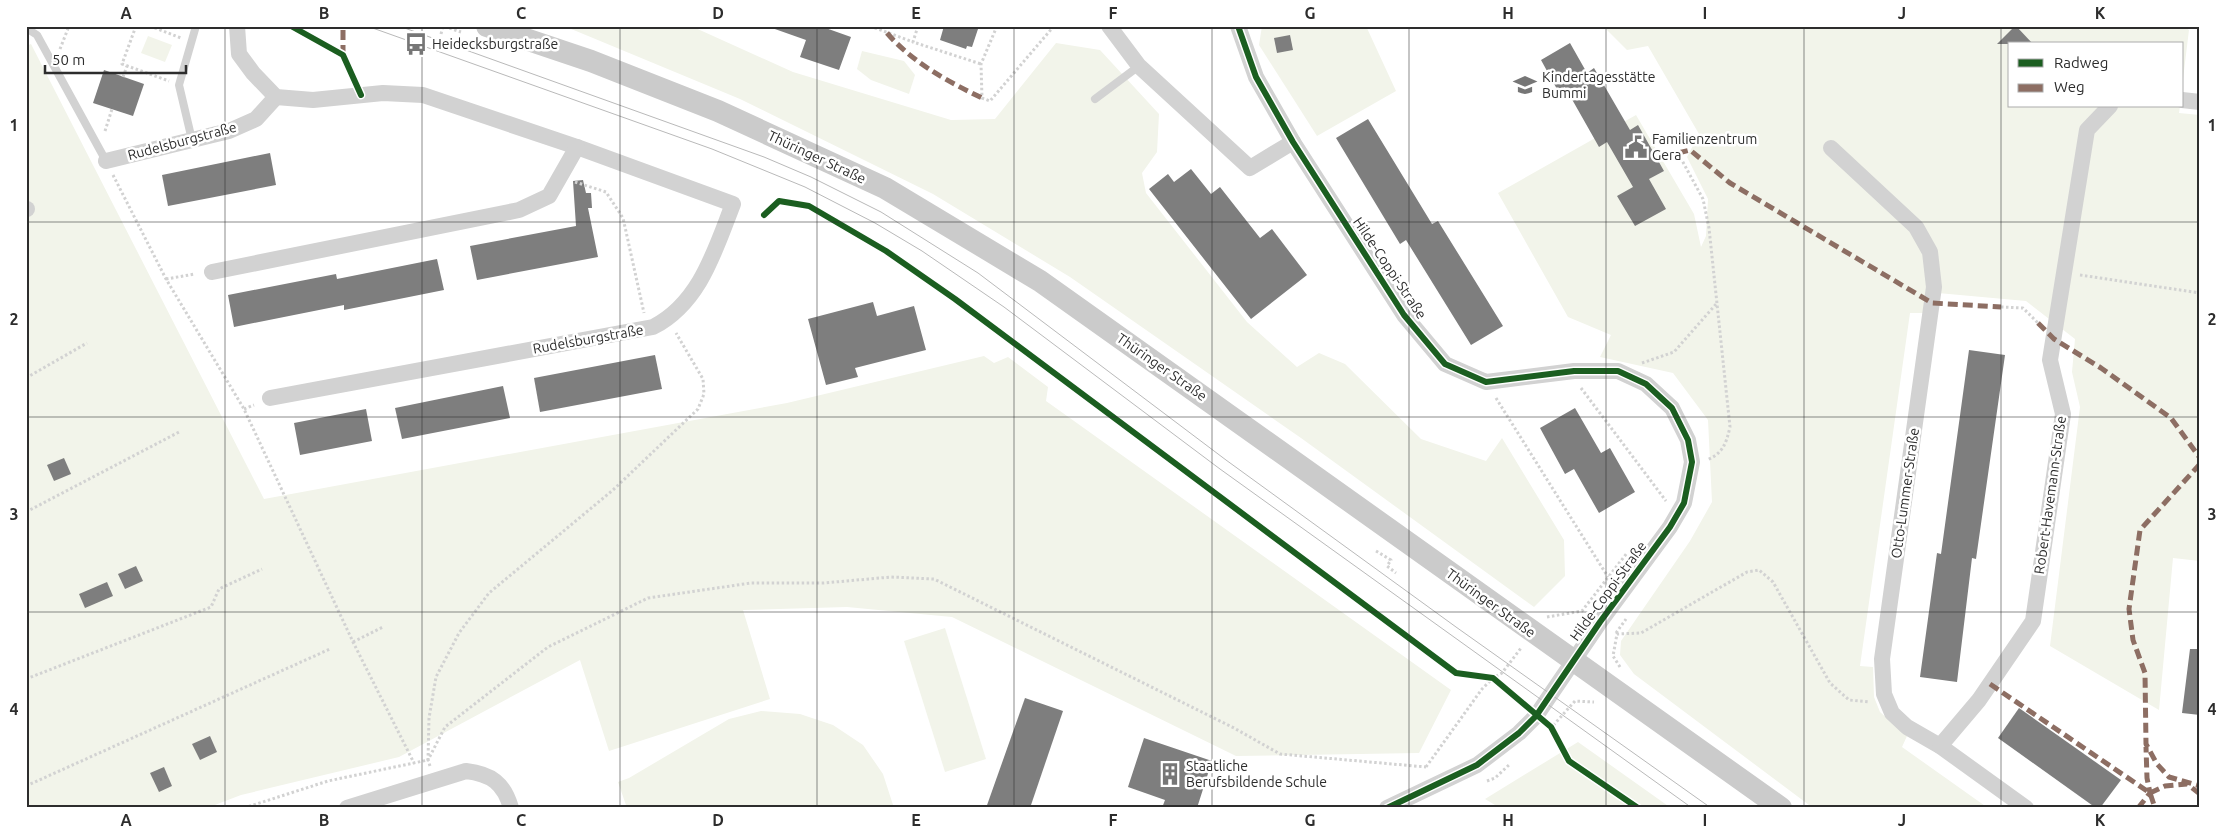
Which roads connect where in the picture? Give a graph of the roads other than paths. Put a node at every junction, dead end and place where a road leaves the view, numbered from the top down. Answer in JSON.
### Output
{"nodes":[{"id":1,"x":196,"y":26,"type":"edge"},
{"id":2,"x":237,"y":26,"type":"edge"},
{"id":3,"x":487,"y":26,"type":"edge"},
{"id":4,"x":1109,"y":26,"type":"edge"},
{"id":5,"x":1238,"y":26,"type":"edge"},
{"id":6,"x":26,"y":28,"type":"edge"},
{"id":7,"x":1139,"y":66,"type":"junction"},
{"id":8,"x":276,"y":96,"type":"junction"},
{"id":9,"x":1095,"y":99,"type":"dead end"},
{"id":10,"x":2184,"y":100,"type":"edge"},
{"id":11,"x":2200,"y":102,"type":"edge"},
{"id":12,"x":2108,"y":108,"type":"edge"},
{"id":13,"x":192,"y":140,"type":"junction"},
{"id":14,"x":1293,"y":142,"type":"junction"},
{"id":15,"x":577,"y":147,"type":"junction"},
{"id":16,"x":1831,"y":148,"type":"dead end"},
{"id":17,"x":103,"y":155,"type":"joint"},
{"id":18,"x":212,"y":272,"type":"road end"},
{"id":19,"x":270,"y":398,"type":"dead end"},
{"id":20,"x":1574,"y":662,"type":"junction"},
{"id":21,"x":1940,"y":746,"type":"junction"},
{"id":22,"x":347,"y":808,"type":"edge"},
{"id":23,"x":511,"y":808,"type":"edge"},
{"id":24,"x":1386,"y":808,"type":"edge"},
{"id":25,"x":1780,"y":808,"type":"edge"},
{"id":26,"x":2026,"y":808,"type":"edge"}],
"edges":[{"from":1,"to":13,"type":"lane"},
{"from":2,"to":8,"type":"street"},
{"from":3,"to":20,"type":"main road","name":"Thüringer Straße"},
{"from":4,"to":7,"type":"street"},
{"from":5,"to":14,"type":"street","name":"Hilde-Coppi-Straße"},
{"from":6,"to":17,"type":"lane"},
{"from":7,"to":9,"type":"lane"},
{"from":7,"to":14,"type":"street"},
{"from":8,"to":13,"type":"street","name":"Rudelsburgstraße"},
{"from":8,"to":15,"type":"street","name":"Rudelsburgstraße"},
{"from":10,"to":11,"type":"street"},
{"from":12,"to":21,"type":"street","name":"Robert-Havemann-Straße"},
{"from":13,"to":17,"type":"street","name":"Rudelsburgstraße"},
{"from":14,"to":20,"type":"street","name":"Hilde-Coppi-Straße"},
{"from":15,"to":18,"type":"street"},
{"from":15,"to":19,"type":"street","name":"Rudelsburgstraße"},
{"from":16,"to":21,"type":"street","name":"Otto-Lummer-Straße"},
{"from":20,"to":24,"type":"street","name":"Hilde-Coppi-Straße"},
{"from":20,"to":25,"type":"main road","name":"Thüringer Straße"},
{"from":21,"to":26,"type":"street","name":"Otto-Lummer-Straße"},
{"from":22,"to":23,"type":"street"}]}
